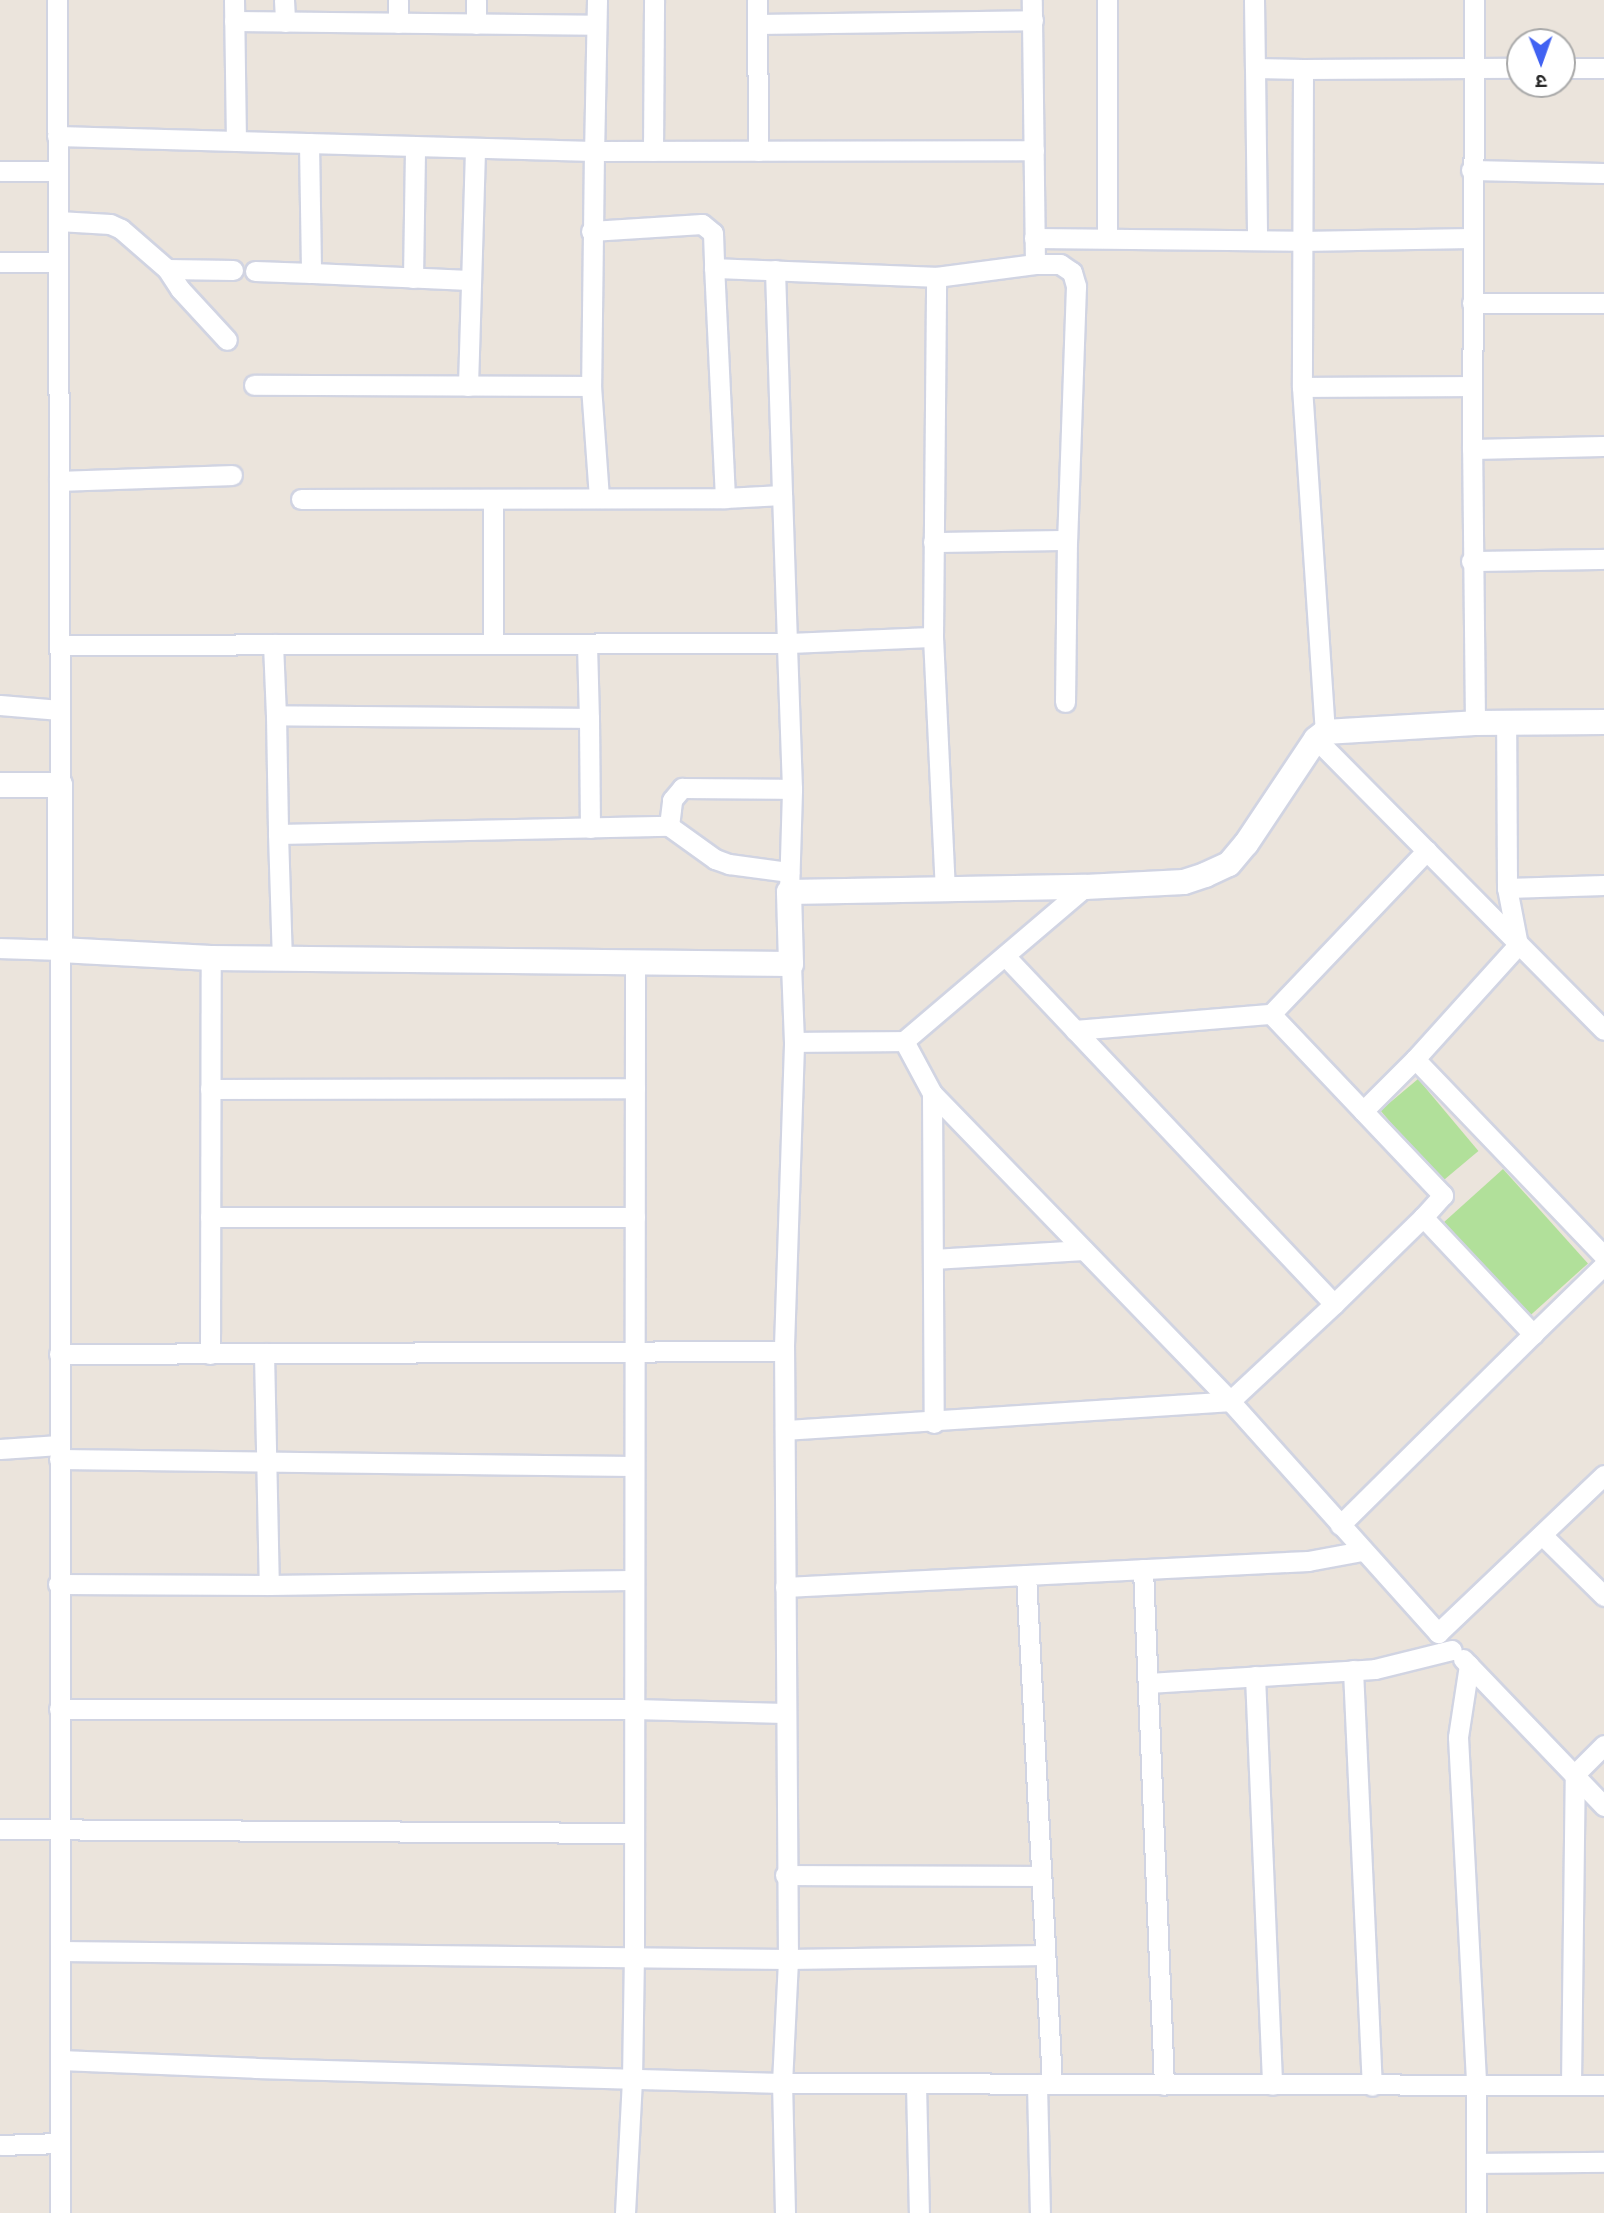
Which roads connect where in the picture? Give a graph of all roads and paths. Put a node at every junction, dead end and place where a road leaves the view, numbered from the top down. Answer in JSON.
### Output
{"nodes":[{"id":1,"x":57,"y":0,"type":"edge"},
{"id":2,"x":234,"y":0,"type":"edge"},
{"id":3,"x":284,"y":0,"type":"edge"},
{"id":4,"x":398,"y":0,"type":"edge"},
{"id":5,"x":476,"y":0,"type":"edge"},
{"id":6,"x":597,"y":0,"type":"edge"},
{"id":7,"x":654,"y":0,"type":"edge"},
{"id":8,"x":757,"y":0,"type":"edge"},
{"id":9,"x":1032,"y":0,"type":"edge"},
{"id":10,"x":1107,"y":0,"type":"edge"},
{"id":11,"x":1254,"y":0,"type":"edge"},
{"id":12,"x":1474,"y":0,"type":"edge"},
{"id":13,"x":1033,"y":20,"type":"junction"},
{"id":14,"x":234,"y":21,"type":"junction"},
{"id":15,"x":285,"y":22,"type":"junction"},
{"id":16,"x":398,"y":23,"type":"junction"},
{"id":17,"x":476,"y":24,"type":"junction"},
{"id":18,"x":757,"y":24,"type":"junction"},
{"id":19,"x":596,"y":25,"type":"junction"},
{"id":20,"x":1473,"y":67,"type":"junction"},
{"id":21,"x":1255,"y":68,"type":"junction"},
{"id":22,"x":1506,"y":68,"type":"edge"},
{"id":23,"x":1576,"y":68,"type":"edge"},
{"id":24,"x":1604,"y":68,"type":"edge"},
{"id":25,"x":1303,"y":69,"type":"junction"},
{"id":26,"x":57,"y":136,"type":"junction"},
{"id":27,"x":236,"y":141,"type":"junction"},
{"id":28,"x":309,"y":143,"type":"junction"},
{"id":29,"x":415,"y":146,"type":"junction"},
{"id":30,"x":475,"y":148,"type":"junction"},
{"id":31,"x":1034,"y":150,"type":"junction"},
{"id":32,"x":594,"y":151,"type":"junction"},
{"id":33,"x":653,"y":151,"type":"junction"},
{"id":34,"x":758,"y":151,"type":"junction"},
{"id":35,"x":1471,"y":170,"type":"junction"},
{"id":36,"x":0,"y":171,"type":"edge"},
{"id":37,"x":57,"y":171,"type":"junction"},
{"id":38,"x":1604,"y":173,"type":"edge"},
{"id":39,"x":58,"y":221,"type":"junction"},
{"id":40,"x":591,"y":231,"type":"junction"},
{"id":41,"x":1107,"y":237,"type":"junction"},
{"id":42,"x":1034,"y":238,"type":"junction"},
{"id":43,"x":1472,"y":238,"type":"junction"},
{"id":44,"x":1257,"y":240,"type":"junction"},
{"id":45,"x":1300,"y":241,"type":"junction"},
{"id":46,"x":0,"y":262,"type":"edge"},
{"id":47,"x":58,"y":262,"type":"junction"},
{"id":48,"x":1035,"y":264,"type":"junction"},
{"id":49,"x":714,"y":268,"type":"junction"},
{"id":50,"x":167,"y":269,"type":"junction"},
{"id":51,"x":233,"y":270,"type":"dead end"},
{"id":52,"x":775,"y":270,"type":"junction"},
{"id":53,"x":255,"y":271,"type":"dead end"},
{"id":54,"x":312,"y":273,"type":"junction"},
{"id":55,"x":936,"y":277,"type":"junction"},
{"id":56,"x":414,"y":278,"type":"junction"},
{"id":57,"x":471,"y":279,"type":"junction"},
{"id":58,"x":1472,"y":303,"type":"junction"},
{"id":59,"x":1604,"y":303,"type":"edge"},
{"id":60,"x":227,"y":340,"type":"dead end"},
{"id":61,"x":254,"y":385,"type":"dead end"},
{"id":62,"x":468,"y":386,"type":"junction"},
{"id":63,"x":591,"y":386,"type":"junction"},
{"id":64,"x":1472,"y":386,"type":"junction"},
{"id":65,"x":1302,"y":387,"type":"junction"},
{"id":66,"x":1604,"y":446,"type":"edge"},
{"id":67,"x":1472,"y":449,"type":"junction"},
{"id":68,"x":232,"y":475,"type":"dead end"},
{"id":69,"x":59,"y":481,"type":"junction"},
{"id":70,"x":782,"y":495,"type":"junction"},
{"id":71,"x":725,"y":498,"type":"junction"},
{"id":72,"x":301,"y":499,"type":"dead end"},
{"id":73,"x":493,"y":499,"type":"junction"},
{"id":74,"x":599,"y":499,"type":"junction"},
{"id":75,"x":1066,"y":540,"type":"junction"},
{"id":76,"x":933,"y":542,"type":"junction"},
{"id":77,"x":1604,"y":559,"type":"edge"},
{"id":78,"x":1471,"y":561,"type":"junction"},
{"id":79,"x":933,"y":637,"type":"junction"},
{"id":80,"x":787,"y":643,"type":"junction"},
{"id":81,"x":273,"y":644,"type":"junction"},
{"id":82,"x":494,"y":644,"type":"junction"},
{"id":83,"x":587,"y":644,"type":"junction"},
{"id":84,"x":60,"y":645,"type":"junction"},
{"id":85,"x":1065,"y":702,"type":"dead end"},
{"id":86,"x":0,"y":705,"type":"edge"},
{"id":87,"x":61,"y":710,"type":"junction"},
{"id":88,"x":276,"y":715,"type":"junction"},
{"id":89,"x":589,"y":718,"type":"junction"},
{"id":90,"x":1506,"y":722,"type":"junction"},
{"id":91,"x":1604,"y":722,"type":"edge"},
{"id":92,"x":1475,"y":723,"type":"junction"},
{"id":93,"x":1320,"y":736,"type":"junction"},
{"id":94,"x":0,"y":785,"type":"edge"},
{"id":95,"x":60,"y":785,"type":"junction"},
{"id":96,"x":792,"y":789,"type":"junction"},
{"id":97,"x":669,"y":826,"type":"junction"},
{"id":98,"x":590,"y":828,"type":"junction"},
{"id":99,"x":278,"y":834,"type":"junction"},
{"id":100,"x":1427,"y":850,"type":"junction"},
{"id":101,"x":789,"y":882,"type":"junction"},
{"id":102,"x":1604,"y":885,"type":"edge"},
{"id":103,"x":1085,"y":887,"type":"junction"},
{"id":104,"x":1507,"y":888,"type":"junction"},
{"id":105,"x":946,"y":890,"type":"junction"},
{"id":106,"x":1518,"y":945,"type":"junction"},
{"id":107,"x":0,"y":948,"type":"edge"},
{"id":108,"x":60,"y":950,"type":"junction"},
{"id":109,"x":1005,"y":956,"type":"junction"},
{"id":110,"x":211,"y":958,"type":"junction"},
{"id":111,"x":282,"y":959,"type":"junction"},
{"id":112,"x":635,"y":962,"type":"junction"},
{"id":113,"x":791,"y":964,"type":"junction"},
{"id":114,"x":1271,"y":1014,"type":"junction"},
{"id":115,"x":1600,"y":1022,"type":"edge"},
{"id":116,"x":1074,"y":1030,"type":"junction"},
{"id":117,"x":904,"y":1041,"type":"junction"},
{"id":118,"x":794,"y":1042,"type":"junction"},
{"id":119,"x":1415,"y":1059,"type":"junction"},
{"id":120,"x":635,"y":1088,"type":"junction"},
{"id":121,"x":210,"y":1089,"type":"junction"},
{"id":122,"x":932,"y":1093,"type":"junction"},
{"id":123,"x":1363,"y":1111,"type":"junction"},
{"id":124,"x":210,"y":1217,"type":"junction"},
{"id":125,"x":635,"y":1217,"type":"junction"},
{"id":126,"x":1423,"y":1217,"type":"junction"},
{"id":127,"x":1084,"y":1250,"type":"junction"},
{"id":128,"x":1604,"y":1256,"type":"edge"},
{"id":129,"x":933,"y":1259,"type":"junction"},
{"id":130,"x":1604,"y":1265,"type":"edge"},
{"id":131,"x":1334,"y":1304,"type":"junction"},
{"id":132,"x":1533,"y":1335,"type":"junction"},
{"id":133,"x":785,"y":1351,"type":"junction"},
{"id":134,"x":635,"y":1352,"type":"junction"},
{"id":135,"x":210,"y":1353,"type":"junction"},
{"id":136,"x":264,"y":1353,"type":"junction"},
{"id":137,"x":59,"y":1354,"type":"junction"},
{"id":138,"x":1230,"y":1401,"type":"junction"},
{"id":139,"x":934,"y":1423,"type":"junction"},
{"id":140,"x":785,"y":1430,"type":"junction"},
{"id":141,"x":0,"y":1449,"type":"edge"},
{"id":142,"x":58,"y":1452,"type":"junction"},
{"id":143,"x":268,"y":1461,"type":"junction"},
{"id":144,"x":634,"y":1466,"type":"junction"},
{"id":145,"x":1604,"y":1475,"type":"edge"},
{"id":146,"x":1340,"y":1525,"type":"junction"},
{"id":147,"x":1542,"y":1535,"type":"junction"},
{"id":148,"x":1362,"y":1550,"type":"junction"},
{"id":149,"x":1143,"y":1569,"type":"junction"},
{"id":150,"x":1026,"y":1575,"type":"junction"},
{"id":151,"x":632,"y":1580,"type":"junction"},
{"id":152,"x":58,"y":1584,"type":"junction"},
{"id":153,"x":268,"y":1585,"type":"junction"},
{"id":154,"x":785,"y":1587,"type":"junction"},
{"id":155,"x":1604,"y":1596,"type":"edge"},
{"id":156,"x":1438,"y":1633,"type":"junction"},
{"id":157,"x":1452,"y":1650,"type":"junction"},
{"id":158,"x":1469,"y":1665,"type":"junction"},
{"id":159,"x":1353,"y":1670,"type":"junction"},
{"id":160,"x":1255,"y":1676,"type":"junction"},
{"id":161,"x":1148,"y":1683,"type":"junction"},
{"id":162,"x":59,"y":1709,"type":"junction"},
{"id":163,"x":634,"y":1709,"type":"junction"},
{"id":164,"x":785,"y":1713,"type":"junction"},
{"id":165,"x":1604,"y":1745,"type":"edge"},
{"id":166,"x":1574,"y":1774,"type":"junction"},
{"id":167,"x":1604,"y":1806,"type":"edge"},
{"id":168,"x":0,"y":1829,"type":"edge"},
{"id":169,"x":60,"y":1829,"type":"junction"},
{"id":170,"x":634,"y":1833,"type":"junction"},
{"id":171,"x":785,"y":1875,"type":"junction"},
{"id":172,"x":1041,"y":1876,"type":"junction"},
{"id":173,"x":60,"y":1951,"type":"junction"},
{"id":174,"x":1045,"y":1955,"type":"junction"},
{"id":175,"x":634,"y":1958,"type":"junction"},
{"id":176,"x":788,"y":1959,"type":"junction"},
{"id":177,"x":60,"y":2060,"type":"junction"},
{"id":178,"x":632,"y":2080,"type":"junction"},
{"id":179,"x":782,"y":2083,"type":"junction"},
{"id":180,"x":916,"y":2084,"type":"junction"},
{"id":181,"x":1044,"y":2084,"type":"junction"},
{"id":182,"x":1164,"y":2085,"type":"junction"},
{"id":183,"x":1272,"y":2085,"type":"junction"},
{"id":184,"x":1572,"y":2085,"type":"junction"},
{"id":185,"x":1604,"y":2085,"type":"edge"},
{"id":186,"x":1372,"y":2086,"type":"junction"},
{"id":187,"x":1476,"y":2086,"type":"junction"},
{"id":188,"x":60,"y":2143,"type":"junction"},
{"id":189,"x":0,"y":2145,"type":"edge"},
{"id":190,"x":1604,"y":2162,"type":"edge"},
{"id":191,"x":1477,"y":2163,"type":"junction"},
{"id":192,"x":60,"y":2213,"type":"edge"},
{"id":193,"x":625,"y":2213,"type":"edge"},
{"id":194,"x":785,"y":2213,"type":"edge"},
{"id":195,"x":919,"y":2213,"type":"edge"},
{"id":196,"x":1040,"y":2213,"type":"edge"},
{"id":197,"x":1476,"y":2213,"type":"edge"}],
"edges":[{"from":1,"to":26,"type":"street"},
{"from":2,"to":14,"type":"street"},
{"from":3,"to":15,"type":"street"},
{"from":4,"to":16,"type":"street"},
{"from":5,"to":17,"type":"street"},
{"from":6,"to":19,"type":"street"},
{"from":7,"to":33,"type":"street"},
{"from":8,"to":18,"type":"street"},
{"from":9,"to":13,"type":"street"},
{"from":10,"to":41,"type":"street"},
{"from":11,"to":21,"type":"street"},
{"from":12,"to":20,"type":"street"},
{"from":13,"to":18,"type":"street"},
{"from":13,"to":31,"type":"street"},
{"from":14,"to":15,"type":"street"},
{"from":14,"to":27,"type":"street"},
{"from":15,"to":16,"type":"street"},
{"from":16,"to":17,"type":"street"},
{"from":17,"to":19,"type":"street"},
{"from":18,"to":34,"type":"street"},
{"from":19,"to":32,"type":"street"},
{"from":20,"to":22,"type":"street"},
{"from":20,"to":25,"type":"street"},
{"from":20,"to":35,"type":"street"},
{"from":21,"to":25,"type":"street"},
{"from":21,"to":44,"type":"street"},
{"from":23,"to":24,"type":"street"},
{"from":25,"to":45,"type":"street"},
{"from":26,"to":27,"type":"street"},
{"from":26,"to":37,"type":"street"},
{"from":27,"to":28,"type":"street"},
{"from":28,"to":29,"type":"street"},
{"from":28,"to":54,"type":"street"},
{"from":29,"to":30,"type":"street"},
{"from":29,"to":56,"type":"street"},
{"from":30,"to":32,"type":"street"},
{"from":30,"to":57,"type":"street"},
{"from":31,"to":34,"type":"street"},
{"from":31,"to":42,"type":"street"},
{"from":32,"to":33,"type":"street"},
{"from":32,"to":40,"type":"street"},
{"from":33,"to":34,"type":"street"},
{"from":35,"to":38,"type":"street"},
{"from":35,"to":43,"type":"street"},
{"from":36,"to":37,"type":"street"},
{"from":37,"to":39,"type":"street"},
{"from":39,"to":47,"type":"street"},
{"from":39,"to":50,"type":"street"},
{"from":40,"to":49,"type":"street"},
{"from":40,"to":63,"type":"street"},
{"from":41,"to":42,"type":"street"},
{"from":41,"to":44,"type":"street"},
{"from":42,"to":48,"type":"street"},
{"from":43,"to":45,"type":"street"},
{"from":43,"to":58,"type":"street"},
{"from":44,"to":45,"type":"street"},
{"from":45,"to":65,"type":"street"},
{"from":46,"to":47,"type":"street"},
{"from":47,"to":69,"type":"street"},
{"from":48,"to":55,"type":"street"},
{"from":48,"to":75,"type":"street"},
{"from":49,"to":52,"type":"street"},
{"from":49,"to":71,"type":"street"},
{"from":50,"to":51,"type":"street"},
{"from":50,"to":60,"type":"street"},
{"from":52,"to":55,"type":"street"},
{"from":52,"to":70,"type":"street"},
{"from":53,"to":54,"type":"street"},
{"from":54,"to":56,"type":"street"},
{"from":55,"to":76,"type":"street"},
{"from":56,"to":57,"type":"street"},
{"from":57,"to":62,"type":"street"},
{"from":58,"to":59,"type":"street"},
{"from":58,"to":64,"type":"street"},
{"from":61,"to":62,"type":"street"},
{"from":62,"to":63,"type":"street"},
{"from":63,"to":74,"type":"street"},
{"from":64,"to":65,"type":"street"},
{"from":64,"to":67,"type":"street"},
{"from":65,"to":93,"type":"street"},
{"from":66,"to":67,"type":"street"},
{"from":67,"to":78,"type":"street"},
{"from":68,"to":69,"type":"street"},
{"from":69,"to":84,"type":"street"},
{"from":70,"to":71,"type":"street"},
{"from":70,"to":80,"type":"street"},
{"from":71,"to":74,"type":"street"},
{"from":72,"to":73,"type":"street"},
{"from":73,"to":74,"type":"street"},
{"from":73,"to":82,"type":"street"},
{"from":75,"to":76,"type":"street"},
{"from":75,"to":85,"type":"street"},
{"from":76,"to":79,"type":"street"},
{"from":77,"to":78,"type":"street"},
{"from":78,"to":92,"type":"street"},
{"from":79,"to":80,"type":"street"},
{"from":79,"to":105,"type":"street"},
{"from":80,"to":83,"type":"street"},
{"from":80,"to":96,"type":"street"},
{"from":81,"to":82,"type":"street"},
{"from":81,"to":84,"type":"street"},
{"from":81,"to":88,"type":"street"},
{"from":82,"to":83,"type":"street"},
{"from":83,"to":89,"type":"street"},
{"from":84,"to":87,"type":"street"},
{"from":86,"to":87,"type":"street"},
{"from":87,"to":95,"type":"street"},
{"from":88,"to":89,"type":"street"},
{"from":88,"to":99,"type":"street"},
{"from":89,"to":98,"type":"street"},
{"from":90,"to":91,"type":"street"},
{"from":90,"to":92,"type":"street"},
{"from":90,"to":104,"type":"street"},
{"from":92,"to":93,"type":"street"},
{"from":93,"to":100,"type":"street"},
{"from":93,"to":103,"type":"street"},
{"from":94,"to":95,"type":"street"},
{"from":95,"to":108,"type":"street"},
{"from":96,"to":97,"type":"street"},
{"from":96,"to":101,"type":"street"},
{"from":97,"to":98,"type":"street"},
{"from":97,"to":101,"type":"street"},
{"from":98,"to":99,"type":"street"},
{"from":99,"to":111,"type":"street"},
{"from":100,"to":106,"type":"street"},
{"from":100,"to":114,"type":"street"},
{"from":101,"to":105,"type":"street"},
{"from":101,"to":113,"type":"street"},
{"from":102,"to":104,"type":"street"},
{"from":103,"to":105,"type":"street"},
{"from":103,"to":109,"type":"street"},
{"from":104,"to":106,"type":"street"},
{"from":106,"to":115,"type":"street"},
{"from":106,"to":119,"type":"street"},
{"from":107,"to":108,"type":"street"},
{"from":108,"to":110,"type":"street"},
{"from":108,"to":137,"type":"street"},
{"from":109,"to":116,"type":"street"},
{"from":109,"to":117,"type":"street"},
{"from":110,"to":111,"type":"street"},
{"from":110,"to":121,"type":"street"},
{"from":111,"to":112,"type":"street"},
{"from":112,"to":113,"type":"street"},
{"from":112,"to":120,"type":"street"},
{"from":113,"to":118,"type":"street"},
{"from":114,"to":116,"type":"street"},
{"from":114,"to":123,"type":"street"},
{"from":116,"to":131,"type":"street"},
{"from":117,"to":118,"type":"street"},
{"from":117,"to":122,"type":"street"},
{"from":118,"to":133,"type":"street"},
{"from":119,"to":123,"type":"street"},
{"from":119,"to":128,"type":"street"},
{"from":120,"to":121,"type":"street"},
{"from":120,"to":125,"type":"street"},
{"from":121,"to":124,"type":"street"},
{"from":122,"to":127,"type":"street"},
{"from":122,"to":129,"type":"street"},
{"from":123,"to":126,"type":"street"},
{"from":124,"to":125,"type":"street"},
{"from":124,"to":135,"type":"street"},
{"from":125,"to":134,"type":"street"},
{"from":126,"to":131,"type":"street"},
{"from":126,"to":132,"type":"street"},
{"from":127,"to":129,"type":"street"},
{"from":127,"to":138,"type":"street"},
{"from":129,"to":139,"type":"street"},
{"from":130,"to":132,"type":"street"},
{"from":131,"to":138,"type":"street"},
{"from":132,"to":146,"type":"street"},
{"from":133,"to":134,"type":"street"},
{"from":133,"to":140,"type":"street"},
{"from":134,"to":136,"type":"street"},
{"from":134,"to":144,"type":"street"},
{"from":135,"to":136,"type":"street"},
{"from":135,"to":137,"type":"street"},
{"from":136,"to":143,"type":"street"},
{"from":137,"to":142,"type":"street"},
{"from":138,"to":139,"type":"street"},
{"from":138,"to":146,"type":"street"},
{"from":139,"to":140,"type":"street"},
{"from":140,"to":154,"type":"street"},
{"from":141,"to":142,"type":"street"},
{"from":142,"to":143,"type":"street"},
{"from":142,"to":152,"type":"street"},
{"from":143,"to":144,"type":"street"},
{"from":143,"to":153,"type":"street"},
{"from":144,"to":151,"type":"street"},
{"from":145,"to":147,"type":"street"},
{"from":146,"to":148,"type":"street"},
{"from":147,"to":155,"type":"street"},
{"from":147,"to":156,"type":"street"},
{"from":148,"to":149,"type":"street"},
{"from":148,"to":156,"type":"street"},
{"from":149,"to":150,"type":"street"},
{"from":149,"to":161,"type":"street"},
{"from":150,"to":154,"type":"street"},
{"from":150,"to":172,"type":"street"},
{"from":151,"to":153,"type":"street"},
{"from":151,"to":163,"type":"street"},
{"from":152,"to":153,"type":"street"},
{"from":152,"to":162,"type":"street"},
{"from":154,"to":164,"type":"street"},
{"from":156,"to":157,"type":"street"},
{"from":157,"to":158,"type":"street"},
{"from":157,"to":159,"type":"street"},
{"from":158,"to":166,"type":"street"},
{"from":158,"to":187,"type":"street"},
{"from":159,"to":160,"type":"street"},
{"from":159,"to":186,"type":"street"},
{"from":160,"to":161,"type":"street"},
{"from":160,"to":183,"type":"street"},
{"from":161,"to":182,"type":"street"},
{"from":162,"to":163,"type":"street"},
{"from":162,"to":169,"type":"street"},
{"from":163,"to":164,"type":"street"},
{"from":163,"to":170,"type":"street"},
{"from":164,"to":171,"type":"street"},
{"from":165,"to":166,"type":"street"},
{"from":166,"to":167,"type":"street"},
{"from":166,"to":184,"type":"street"},
{"from":168,"to":169,"type":"street"},
{"from":169,"to":170,"type":"street"},
{"from":169,"to":173,"type":"street"},
{"from":170,"to":175,"type":"street"},
{"from":171,"to":172,"type":"street"},
{"from":171,"to":176,"type":"street"},
{"from":172,"to":174,"type":"street"},
{"from":173,"to":175,"type":"street"},
{"from":173,"to":177,"type":"street"},
{"from":174,"to":176,"type":"street"},
{"from":174,"to":181,"type":"street"},
{"from":175,"to":176,"type":"street"},
{"from":175,"to":178,"type":"street"},
{"from":176,"to":179,"type":"street"},
{"from":177,"to":178,"type":"street"},
{"from":177,"to":188,"type":"street"},
{"from":178,"to":179,"type":"street"},
{"from":178,"to":193,"type":"street"},
{"from":179,"to":180,"type":"street"},
{"from":179,"to":194,"type":"street"},
{"from":180,"to":181,"type":"street"},
{"from":180,"to":195,"type":"street"},
{"from":181,"to":182,"type":"street"},
{"from":181,"to":196,"type":"street"},
{"from":182,"to":183,"type":"street"},
{"from":183,"to":186,"type":"street"},
{"from":184,"to":185,"type":"street"},
{"from":184,"to":187,"type":"street"},
{"from":186,"to":187,"type":"street"},
{"from":187,"to":191,"type":"street"},
{"from":188,"to":189,"type":"street"},
{"from":188,"to":192,"type":"street"},
{"from":190,"to":191,"type":"street"},
{"from":191,"to":197,"type":"street"}]}
